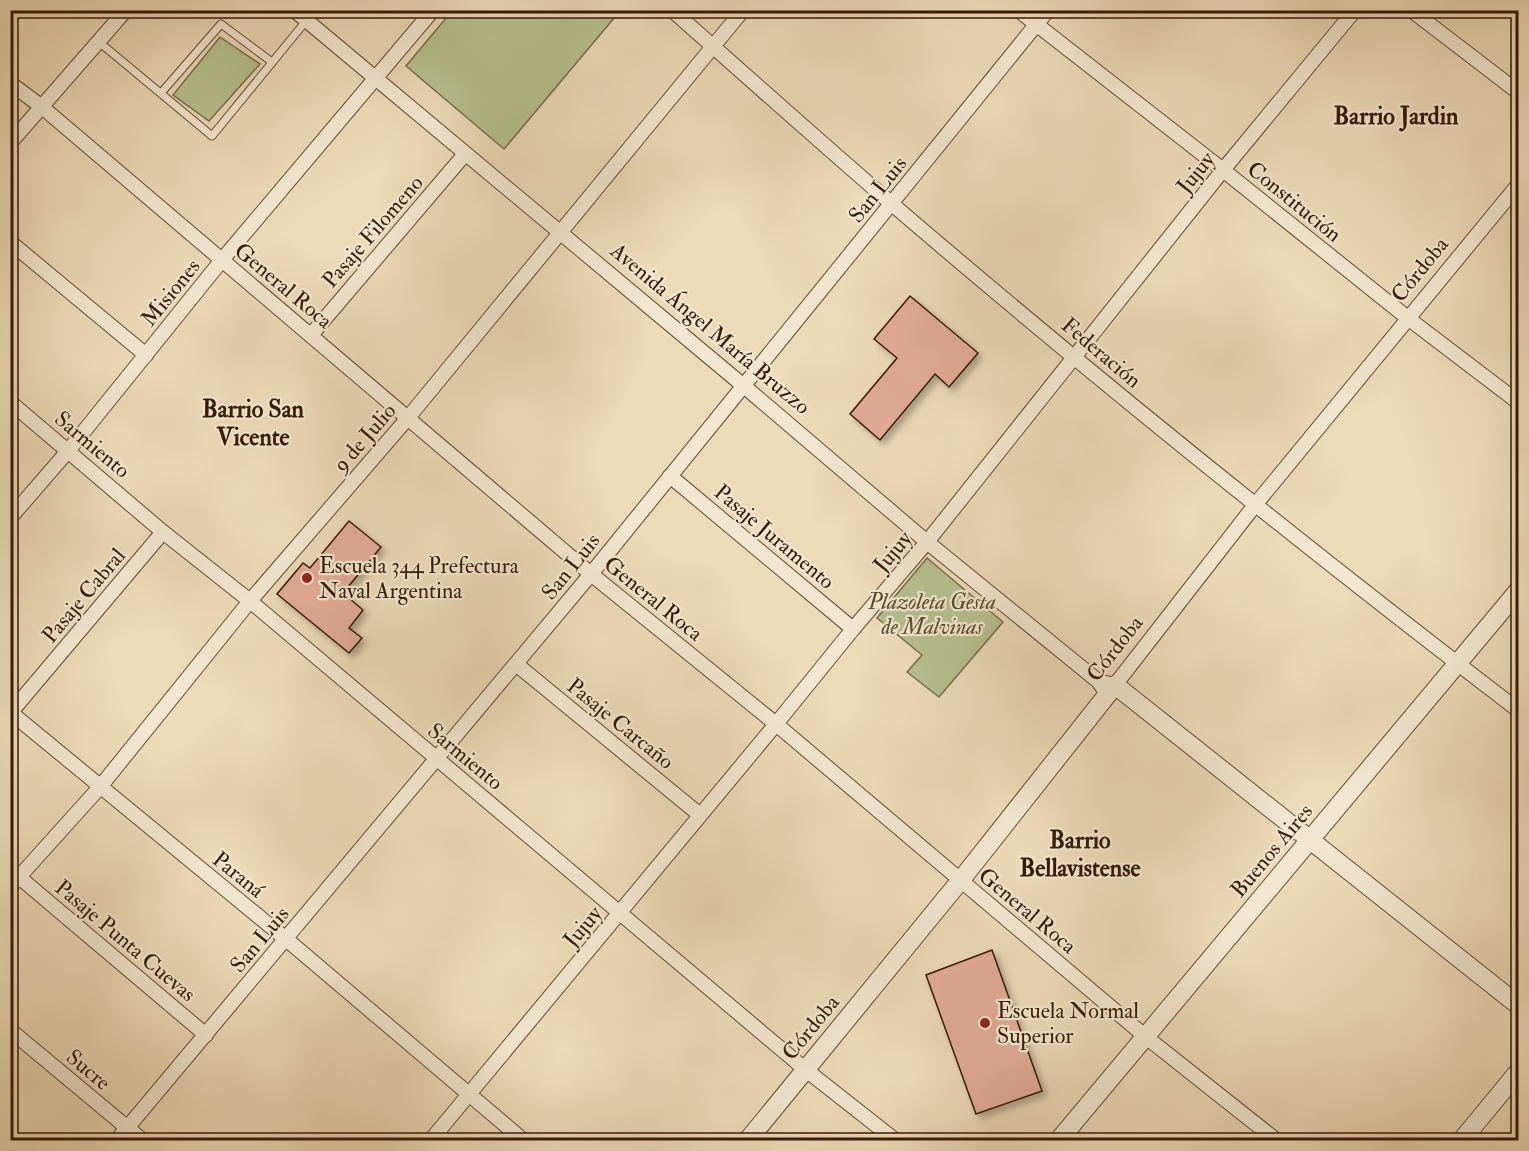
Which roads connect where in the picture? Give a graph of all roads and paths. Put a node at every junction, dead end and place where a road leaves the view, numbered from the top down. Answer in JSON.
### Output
{"nodes":[{"id":1,"x":294,"y":10,"type":"edge"},
{"id":2,"x":433,"y":10,"type":"edge"},
{"id":3,"x":672,"y":10,"type":"edge"},
{"id":4,"x":743,"y":10,"type":"edge"},
{"id":5,"x":1018,"y":10,"type":"edge"},
{"id":6,"x":1048,"y":10,"type":"edge"},
{"id":7,"x":1355,"y":10,"type":"edge"},
{"id":8,"x":1411,"y":10,"type":"edge"},
{"id":9,"x":118,"y":13,"type":"edge"},
{"id":10,"x":306,"y":21,"type":"junction"},
{"id":11,"x":1036,"y":25,"type":"junction"},
{"id":12,"x":99,"y":42,"type":"junction"},
{"id":13,"x":713,"y":47,"type":"junction"},
{"id":14,"x":272,"y":62,"type":"junction"},
{"id":15,"x":376,"y":78,"type":"junction"},
{"id":16,"x":10,"y":83,"type":"edge"},
{"id":17,"x":1518,"y":92,"type":"edge"},
{"id":18,"x":161,"y":93,"type":"junction"},
{"id":19,"x":42,"y":107,"type":"junction"},
{"id":20,"x":10,"y":143,"type":"edge"},
{"id":21,"x":465,"y":154,"type":"junction"},
{"id":22,"x":1223,"y":170,"type":"junction"},
{"id":23,"x":1518,"y":185,"type":"edge"},
{"id":24,"x":891,"y":204,"type":"junction"},
{"id":25,"x":561,"y":233,"type":"junction"},
{"id":26,"x":10,"y":242,"type":"edge"},
{"id":27,"x":222,"y":260,"type":"junction"},
{"id":28,"x":1409,"y":319,"type":"junction"},
{"id":29,"x":311,"y":335,"type":"junction"},
{"id":30,"x":146,"y":355,"type":"junction"},
{"id":31,"x":1075,"y":358,"type":"junction"},
{"id":32,"x":745,"y":387,"type":"junction"},
{"id":33,"x":10,"y":402,"type":"edge"},
{"id":34,"x":1518,"y":402,"type":"edge"},
{"id":35,"x":407,"y":419,"type":"junction"},
{"id":36,"x":68,"y":451,"type":"junction"},
{"id":37,"x":670,"y":476,"type":"junction"},
{"id":38,"x":1255,"y":505,"type":"junction"},
{"id":39,"x":10,"y":518,"type":"edge"},
{"id":40,"x":163,"y":532,"type":"junction"},
{"id":41,"x":927,"y":542,"type":"junction"},
{"id":42,"x":591,"y":574,"type":"junction"},
{"id":43,"x":1518,"y":591,"type":"edge"},
{"id":44,"x":250,"y":601,"type":"junction"},
{"id":45,"x":853,"y":629,"type":"junction"},
{"id":46,"x":516,"y":664,"type":"junction"},
{"id":47,"x":1459,"y":664,"type":"junction"},
{"id":48,"x":1107,"y":687,"type":"junction"},
{"id":49,"x":1518,"y":710,"type":"edge"},
{"id":50,"x":11,"y":712,"type":"edge"},
{"id":51,"x":776,"y":724,"type":"junction"},
{"id":52,"x":436,"y":759,"type":"junction"},
{"id":53,"x":100,"y":788,"type":"junction"},
{"id":54,"x":700,"y":815,"type":"junction"},
{"id":55,"x":1307,"y":845,"type":"junction"},
{"id":56,"x":960,"y":881,"type":"junction"},
{"id":57,"x":15,"y":882,"type":"edge"},
{"id":58,"x":620,"y":912,"type":"junction"},
{"id":59,"x":286,"y":939,"type":"junction"},
{"id":60,"x":1518,"y":1005,"type":"edge"},
{"id":61,"x":1518,"y":1019,"type":"edge"},
{"id":62,"x":10,"y":1030,"type":"edge"},
{"id":63,"x":207,"y":1035,"type":"junction"},
{"id":64,"x":1146,"y":1036,"type":"junction"},
{"id":65,"x":806,"y":1070,"type":"junction"},
{"id":66,"x":1518,"y":1072,"type":"edge"},
{"id":67,"x":469,"y":1095,"type":"junction"},
{"id":68,"x":126,"y":1128,"type":"junction"},
{"id":69,"x":117,"y":1140,"type":"edge"},
{"id":70,"x":142,"y":1140,"type":"edge"},
{"id":71,"x":431,"y":1140,"type":"edge"},
{"id":72,"x":523,"y":1140,"type":"edge"},
{"id":73,"x":748,"y":1140,"type":"edge"},
{"id":74,"x":895,"y":1140,"type":"edge"},
{"id":75,"x":1059,"y":1140,"type":"edge"},
{"id":76,"x":1276,"y":1140,"type":"edge"},
{"id":77,"x":1462,"y":1140,"type":"edge"}],
"edges":[{"from":1,"to":10,"type":"street","name":"Avenida Ángel María Bruzzo"},
{"from":2,"to":15,"type":"street","name":"Misiones"},
{"from":3,"to":13,"type":"street","name":"Federación"},
{"from":4,"to":13,"type":"street","name":"9 de Julio"},
{"from":5,"to":11,"type":"street","name":"Constitución"},
{"from":6,"to":11,"type":"street","name":"San Luis"},
{"from":7,"to":22,"type":"street","name":"Jujuy"},
{"from":8,"to":17,"type":"street"},
{"from":9,"to":12,"type":"street"},
{"from":10,"to":14,"type":"lane"},
{"from":10,"to":15,"type":"street","name":"Avenida Ángel María Bruzzo"},
{"from":11,"to":22,"type":"street","name":"Constitución"},
{"from":11,"to":24,"type":"street","name":"San Luis"},
{"from":12,"to":18,"type":"lane"},
{"from":12,"to":19,"type":"street"},
{"from":13,"to":24,"type":"street","name":"Federación"},
{"from":13,"to":25,"type":"street","name":"9 de Julio"},
{"from":14,"to":18,"type":"lane"},
{"from":14,"to":18,"type":"lane"},
{"from":15,"to":21,"type":"street","name":"Avenida Ángel María Bruzzo"},
{"from":15,"to":27,"type":"street","name":"Misiones"},
{"from":16,"to":19,"type":"street","name":"General Roca"},
{"from":19,"to":20,"type":"street"},
{"from":19,"to":27,"type":"street","name":"General Roca"},
{"from":21,"to":25,"type":"street","name":"Avenida Ángel María Bruzzo"},
{"from":21,"to":29,"type":"street","name":"Pasaje Filomeno"},
{"from":22,"to":28,"type":"street","name":"Constitución"},
{"from":22,"to":31,"type":"street","name":"Jujuy"},
{"from":23,"to":28,"type":"street","name":"Córdoba"},
{"from":24,"to":31,"type":"street","name":"Federación"},
{"from":24,"to":32,"type":"street","name":"San Luis"},
{"from":25,"to":32,"type":"street","name":"Avenida Ángel María Bruzzo"},
{"from":25,"to":35,"type":"street","name":"9 de Julio"},
{"from":26,"to":30,"type":"street"},
{"from":27,"to":29,"type":"street","name":"General Roca"},
{"from":27,"to":30,"type":"street","name":"Misiones"},
{"from":28,"to":34,"type":"street","name":"Constitución"},
{"from":28,"to":38,"type":"street","name":"Córdoba"},
{"from":29,"to":35,"type":"street","name":"General Roca"},
{"from":30,"to":36,"type":"street","name":"Misiones"},
{"from":31,"to":38,"type":"street","name":"Federación"},
{"from":31,"to":41,"type":"street","name":"Jujuy"},
{"from":32,"to":37,"type":"street","name":"San Luis"},
{"from":32,"to":41,"type":"street","name":"Avenida Ángel María Bruzzo"},
{"from":33,"to":36,"type":"street","name":"Sarmiento"},
{"from":35,"to":42,"type":"street","name":"General Roca"},
{"from":35,"to":44,"type":"street","name":"9 de Julio"},
{"from":36,"to":39,"type":"street","name":"Misiones"},
{"from":36,"to":40,"type":"street","name":"Sarmiento"},
{"from":37,"to":42,"type":"street","name":"San Luis"},
{"from":37,"to":45,"type":"street","name":"Pasaje Juramento"},
{"from":38,"to":47,"type":"street","name":"Federación"},
{"from":38,"to":48,"type":"street","name":"Córdoba"},
{"from":40,"to":44,"type":"street","name":"Sarmiento"},
{"from":40,"to":50,"type":"street","name":"Pasaje Cabral"},
{"from":41,"to":45,"type":"street","name":"Jujuy"},
{"from":41,"to":48,"type":"street","name":"Avenida Ángel María Bruzzo"},
{"from":42,"to":46,"type":"street","name":"San Luis"},
{"from":42,"to":51,"type":"street","name":"General Roca"},
{"from":43,"to":47,"type":"street","name":"Buenos Aires"},
{"from":44,"to":52,"type":"street","name":"Sarmiento"},
{"from":44,"to":53,"type":"street","name":"9 de Julio"},
{"from":45,"to":51,"type":"street","name":"Jujuy"},
{"from":46,"to":52,"type":"street","name":"San Luis"},
{"from":46,"to":54,"type":"street","name":"Pasaje Carcaño"},
{"from":47,"to":49,"type":"street","name":"Federación"},
{"from":47,"to":55,"type":"street","name":"Buenos Aires"},
{"from":48,"to":55,"type":"street","name":"Avenida Ángel María Bruzzo"},
{"from":48,"to":56,"type":"street","name":"Córdoba"},
{"from":50,"to":53,"type":"street","name":"Paraná"},
{"from":51,"to":54,"type":"street","name":"Jujuy"},
{"from":51,"to":56,"type":"street","name":"General Roca"},
{"from":52,"to":58,"type":"street","name":"Sarmiento"},
{"from":52,"to":59,"type":"street","name":"San Luis"},
{"from":53,"to":57,"type":"street","name":"9 de Julio"},
{"from":53,"to":59,"type":"street","name":"Paraná"},
{"from":54,"to":58,"type":"street","name":"Jujuy"},
{"from":55,"to":60,"type":"street","name":"Avenida Ángel María Bruzzo"},
{"from":55,"to":61,"type":"street","name":"Avenida Ángel María Bruzzo"},
{"from":55,"to":64,"type":"street","name":"Buenos Aires"},
{"from":56,"to":64,"type":"street","name":"General Roca"},
{"from":56,"to":65,"type":"street","name":"Córdoba"},
{"from":57,"to":63,"type":"street","name":"Pasaje Punta Cuevas"},
{"from":58,"to":65,"type":"street","name":"Sarmiento"},
{"from":58,"to":67,"type":"street","name":"Jujuy"},
{"from":59,"to":63,"type":"street","name":"San Luis"},
{"from":59,"to":67,"type":"street","name":"Paraná"},
{"from":62,"to":68,"type":"street","name":"Sucre"},
{"from":63,"to":68,"type":"street","name":"San Luis"},
{"from":64,"to":75,"type":"street","name":"Buenos Aires"},
{"from":64,"to":76,"type":"street","name":"General Roca"},
{"from":65,"to":73,"type":"street","name":"Córdoba"},
{"from":65,"to":74,"type":"street","name":"Sarmiento"},
{"from":66,"to":77,"type":"street"},
{"from":67,"to":71,"type":"street","name":"Jujuy"},
{"from":67,"to":72,"type":"street","name":"Paraná"},
{"from":68,"to":69,"type":"street","name":"San Luis"},
{"from":68,"to":70,"type":"street","name":"Sucre"}]}
